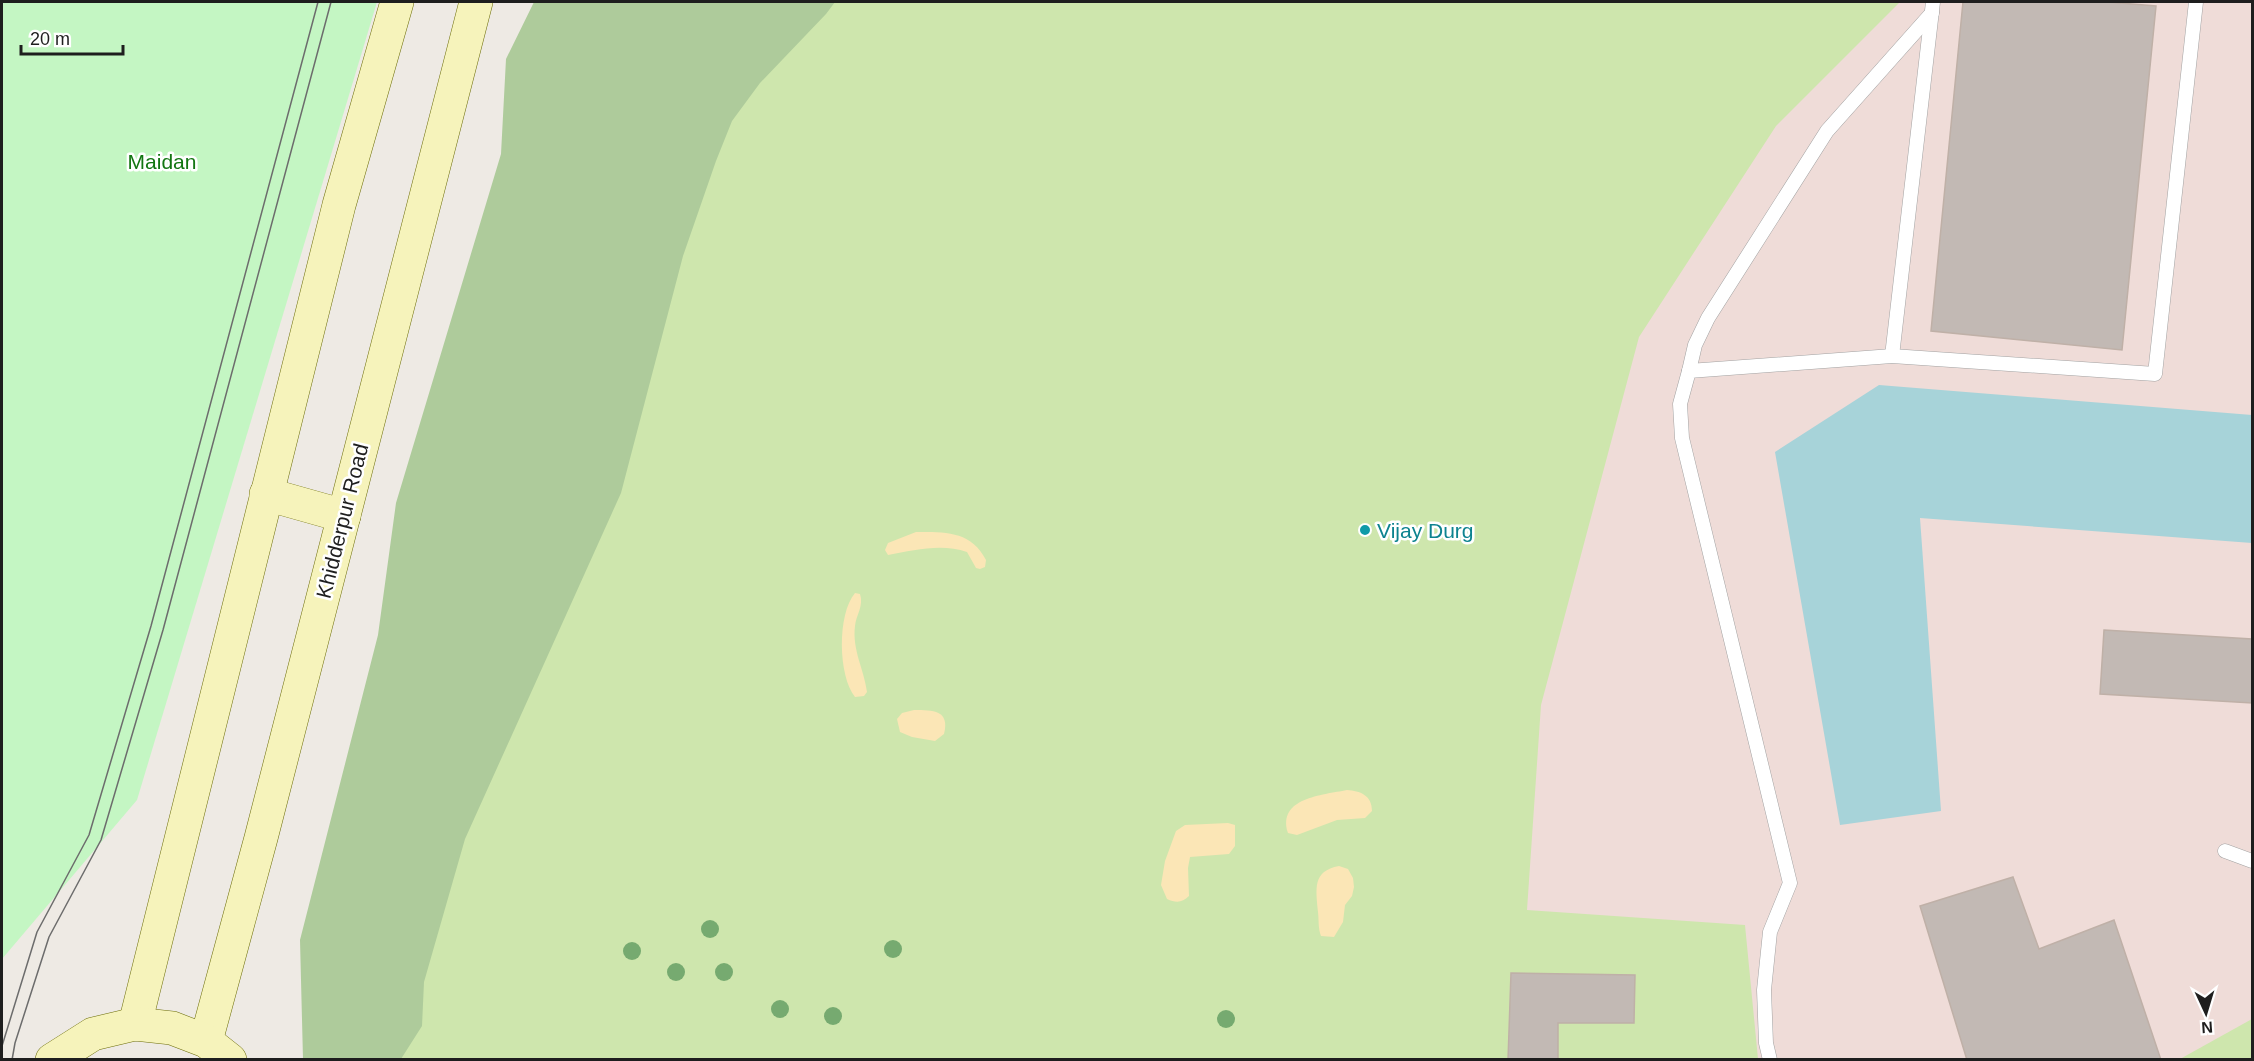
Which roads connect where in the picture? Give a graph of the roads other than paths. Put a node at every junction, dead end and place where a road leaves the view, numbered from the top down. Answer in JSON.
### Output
{"nodes":[{"id":1,"x":397,"y":2,"type":"edge"},
{"id":2,"x":476,"y":2,"type":"edge"},
{"id":3,"x":2196,"y":2,"type":"edge"},
{"id":4,"x":1933,"y":7,"type":"edge"},
{"id":5,"x":1892,"y":356,"type":"junction"},
{"id":6,"x":1689,"y":371,"type":"junction"},
{"id":7,"x":266,"y":494,"type":"junction"},
{"id":8,"x":344,"y":516,"type":"junction"},
{"id":9,"x":2225,"y":851,"type":"dead end"},
{"id":10,"x":2253,"y":861,"type":"edge"},
{"id":11,"x":135,"y":1024,"type":"junction"},
{"id":12,"x":218,"y":1050,"type":"edge"},
{"id":13,"x":52,"y":1059,"type":"edge"},
{"id":14,"x":1770,"y":1059,"type":"edge"}],
"edges":[{"from":1,"to":7,"type":"main road"},
{"from":2,"to":8,"type":"main road","name":"Khidderpur Road"},
{"from":3,"to":5,"type":"lane"},
{"from":4,"to":5,"type":"lane"},
{"from":4,"to":6,"type":"lane"},
{"from":5,"to":6,"type":"lane"},
{"from":6,"to":14,"type":"lane"},
{"from":7,"to":8,"type":"main road"},
{"from":7,"to":11,"type":"main road"},
{"from":8,"to":12,"type":"main road","name":"Khidderpur Road"},
{"from":9,"to":10,"type":"lane"},
{"from":11,"to":12,"type":"main road"},
{"from":11,"to":13,"type":"main road"}]}
